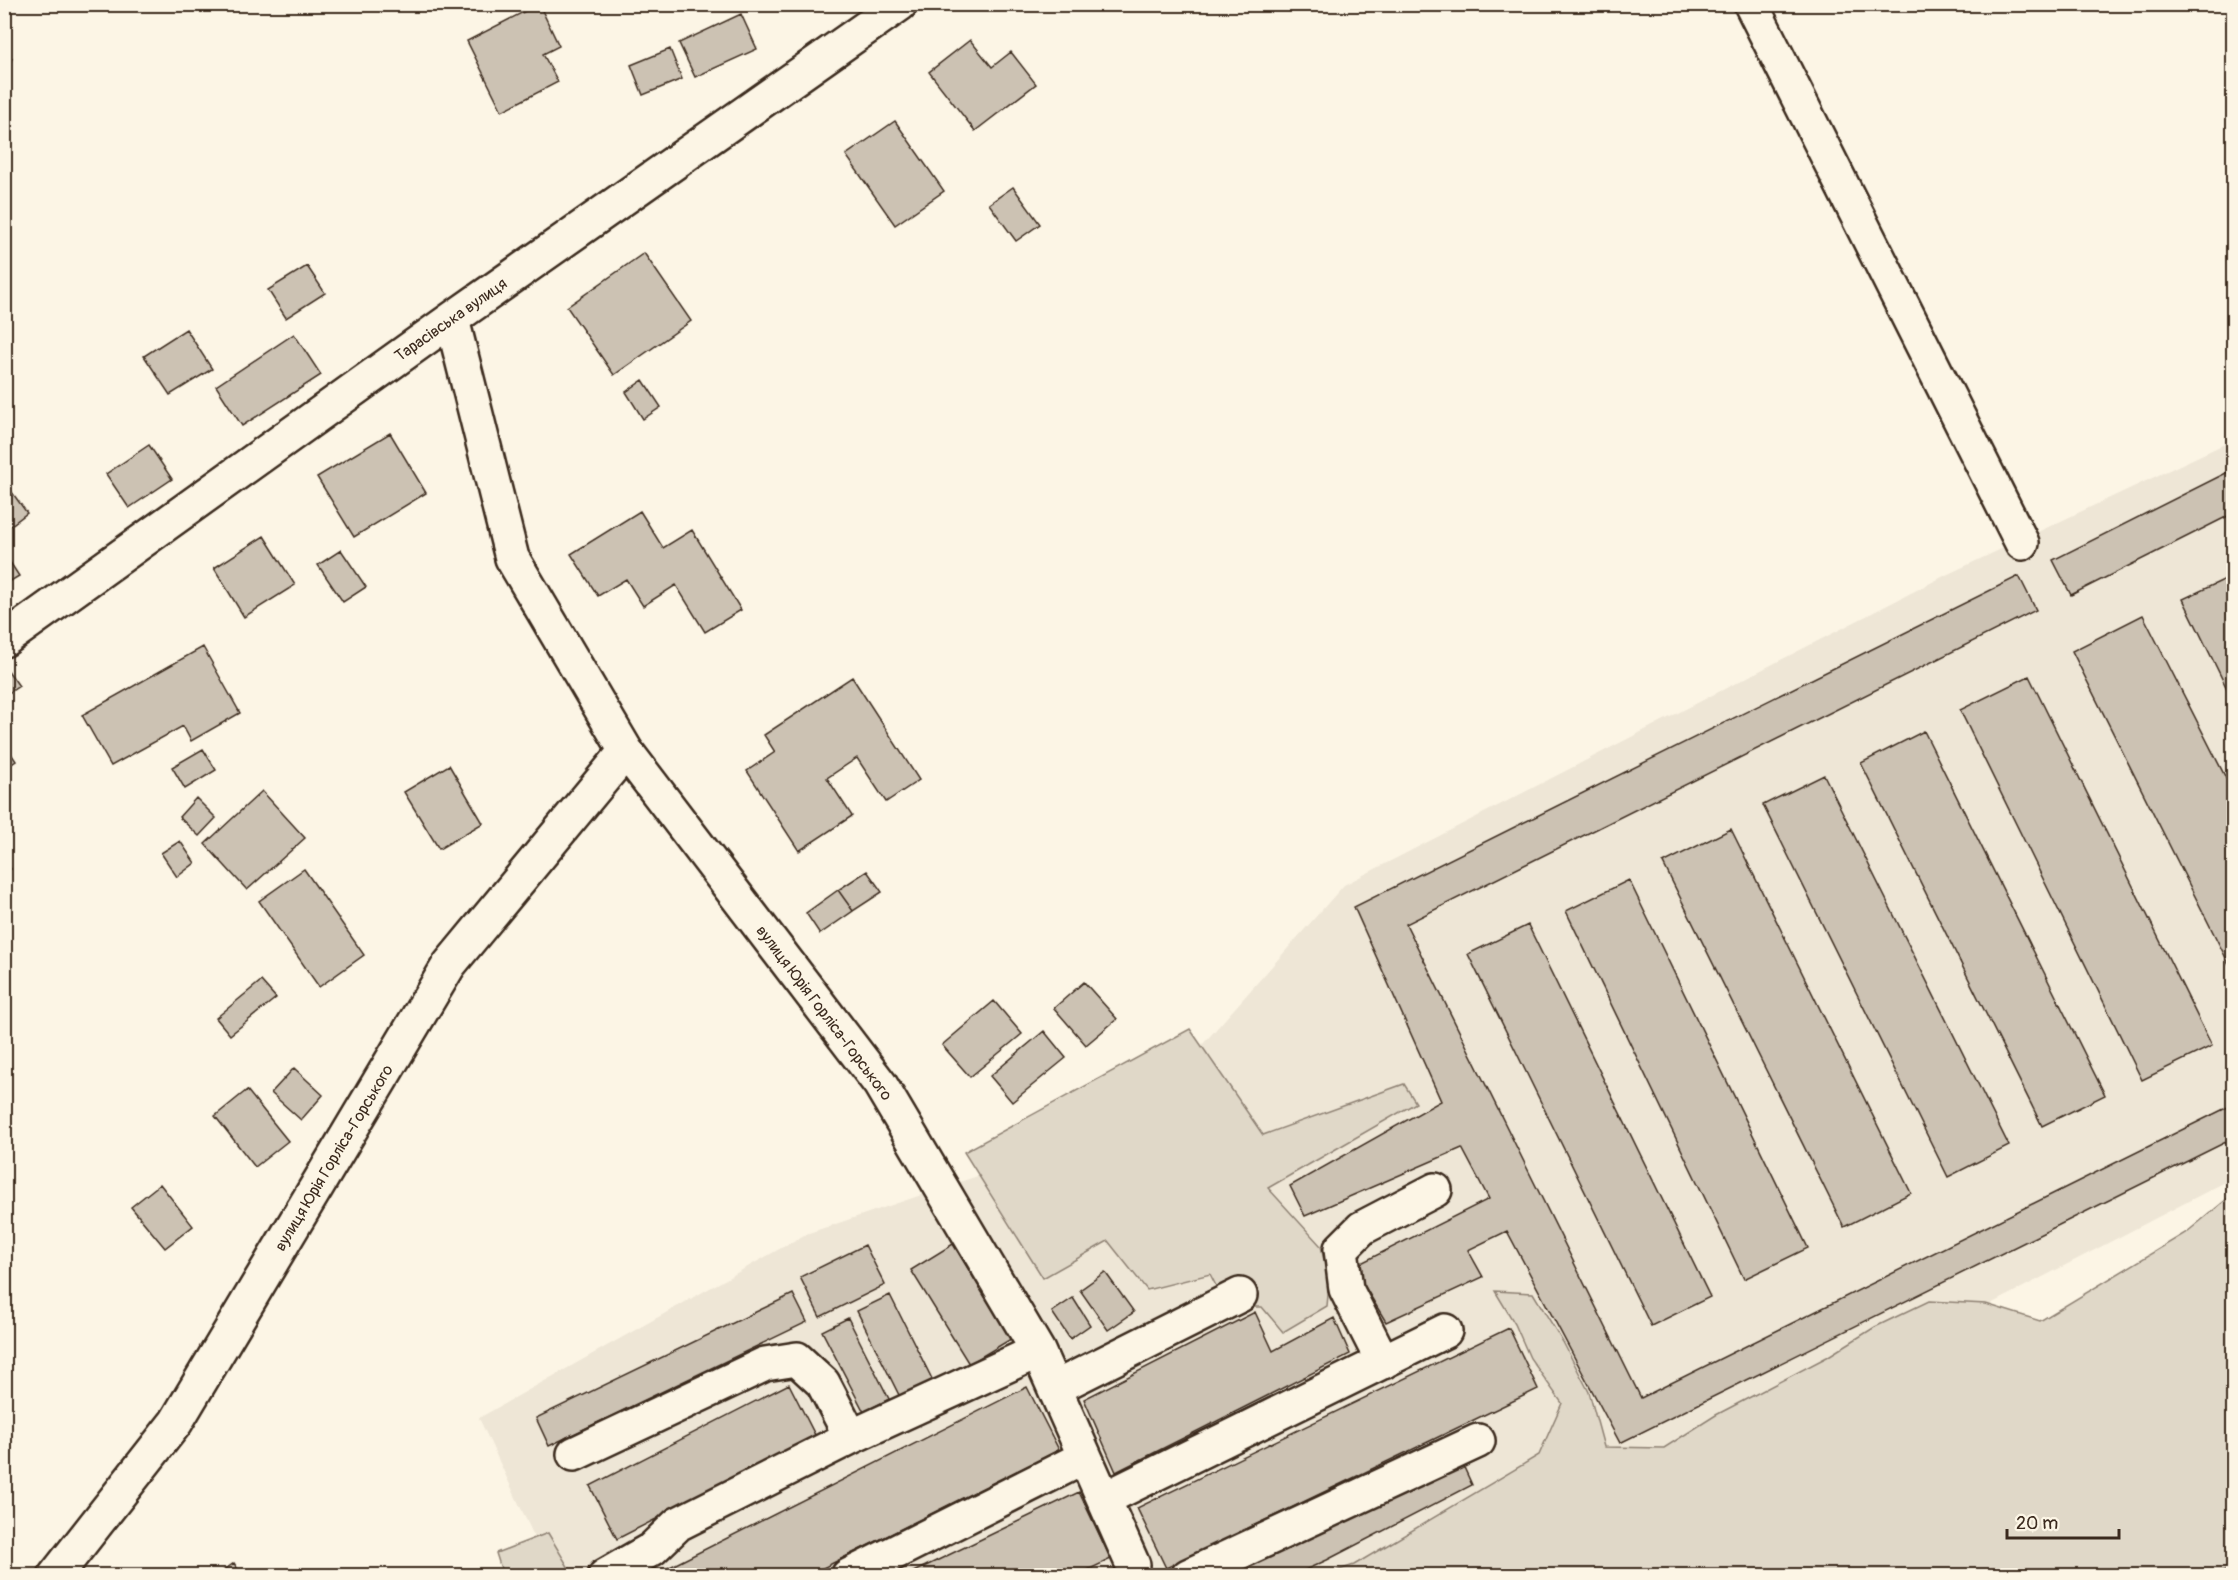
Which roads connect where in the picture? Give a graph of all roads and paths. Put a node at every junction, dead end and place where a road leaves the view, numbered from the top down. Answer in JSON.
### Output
{"nodes":[{"id":1,"x":900,"y":4,"type":"edge"},
{"id":2,"x":1751,"y":4,"type":"edge"},
{"id":3,"x":452,"y":319,"type":"junction"},
{"id":4,"x":2022,"y":543,"type":"dead end"},
{"id":5,"x":4,"y":640,"type":"edge"},
{"id":6,"x":626,"y":752,"type":"junction"},
{"id":7,"x":1434,"y":1190,"type":"dead end"},
{"id":8,"x":1240,"y":1295,"type":"dead end"},
{"id":9,"x":1445,"y":1331,"type":"dead end"},
{"id":10,"x":1038,"y":1351,"type":"junction"},
{"id":11,"x":1383,"y":1362,"type":"junction"},
{"id":12,"x":1055,"y":1388,"type":"junction"},
{"id":13,"x":851,"y":1437,"type":"junction"},
{"id":14,"x":1478,"y":1441,"type":"dead end"},
{"id":15,"x":574,"y":1454,"type":"dead end"},
{"id":16,"x":1085,"y":1457,"type":"junction"},
{"id":17,"x":1104,"y":1499,"type":"junction"},
{"id":18,"x":1132,"y":1572,"type":"edge"},
{"id":19,"x":56,"y":1575,"type":"edge"},
{"id":20,"x":605,"y":1575,"type":"edge"},
{"id":21,"x":848,"y":1575,"type":"edge"},
{"id":22,"x":1188,"y":1575,"type":"edge"}],
"edges":[{"from":1,"to":3,"type":"street","name":"Тарасівська вулиця"},
{"from":2,"to":4,"type":"street"},
{"from":3,"to":5,"type":"street","name":"Тарасівська вулиця"},
{"from":3,"to":6,"type":"street","name":"вулиця Юрія Горліса-Горського"},
{"from":6,"to":10,"type":"street","name":"вулиця Юрія Горліса-Горського"},
{"from":6,"to":19,"type":"street","name":"вулиця Юрія Горліса-Горського"},
{"from":7,"to":11,"type":"street"},
{"from":8,"to":12,"type":"street"},
{"from":9,"to":11,"type":"street"},
{"from":10,"to":12,"type":"street","name":"вулиця Юрія Горліса-Горського"},
{"from":10,"to":13,"type":"street"},
{"from":11,"to":17,"type":"street"},
{"from":12,"to":16,"type":"street","name":"вулиця Юрія Горліса-Горського"},
{"from":13,"to":15,"type":"street"},
{"from":13,"to":20,"type":"street"},
{"from":14,"to":22,"type":"street"},
{"from":16,"to":17,"type":"street","name":"вулиця Юрія Горліса-Горського"},
{"from":16,"to":21,"type":"street"},
{"from":17,"to":18,"type":"street","name":"вулиця Юрія Горліса-Горського"}]}
